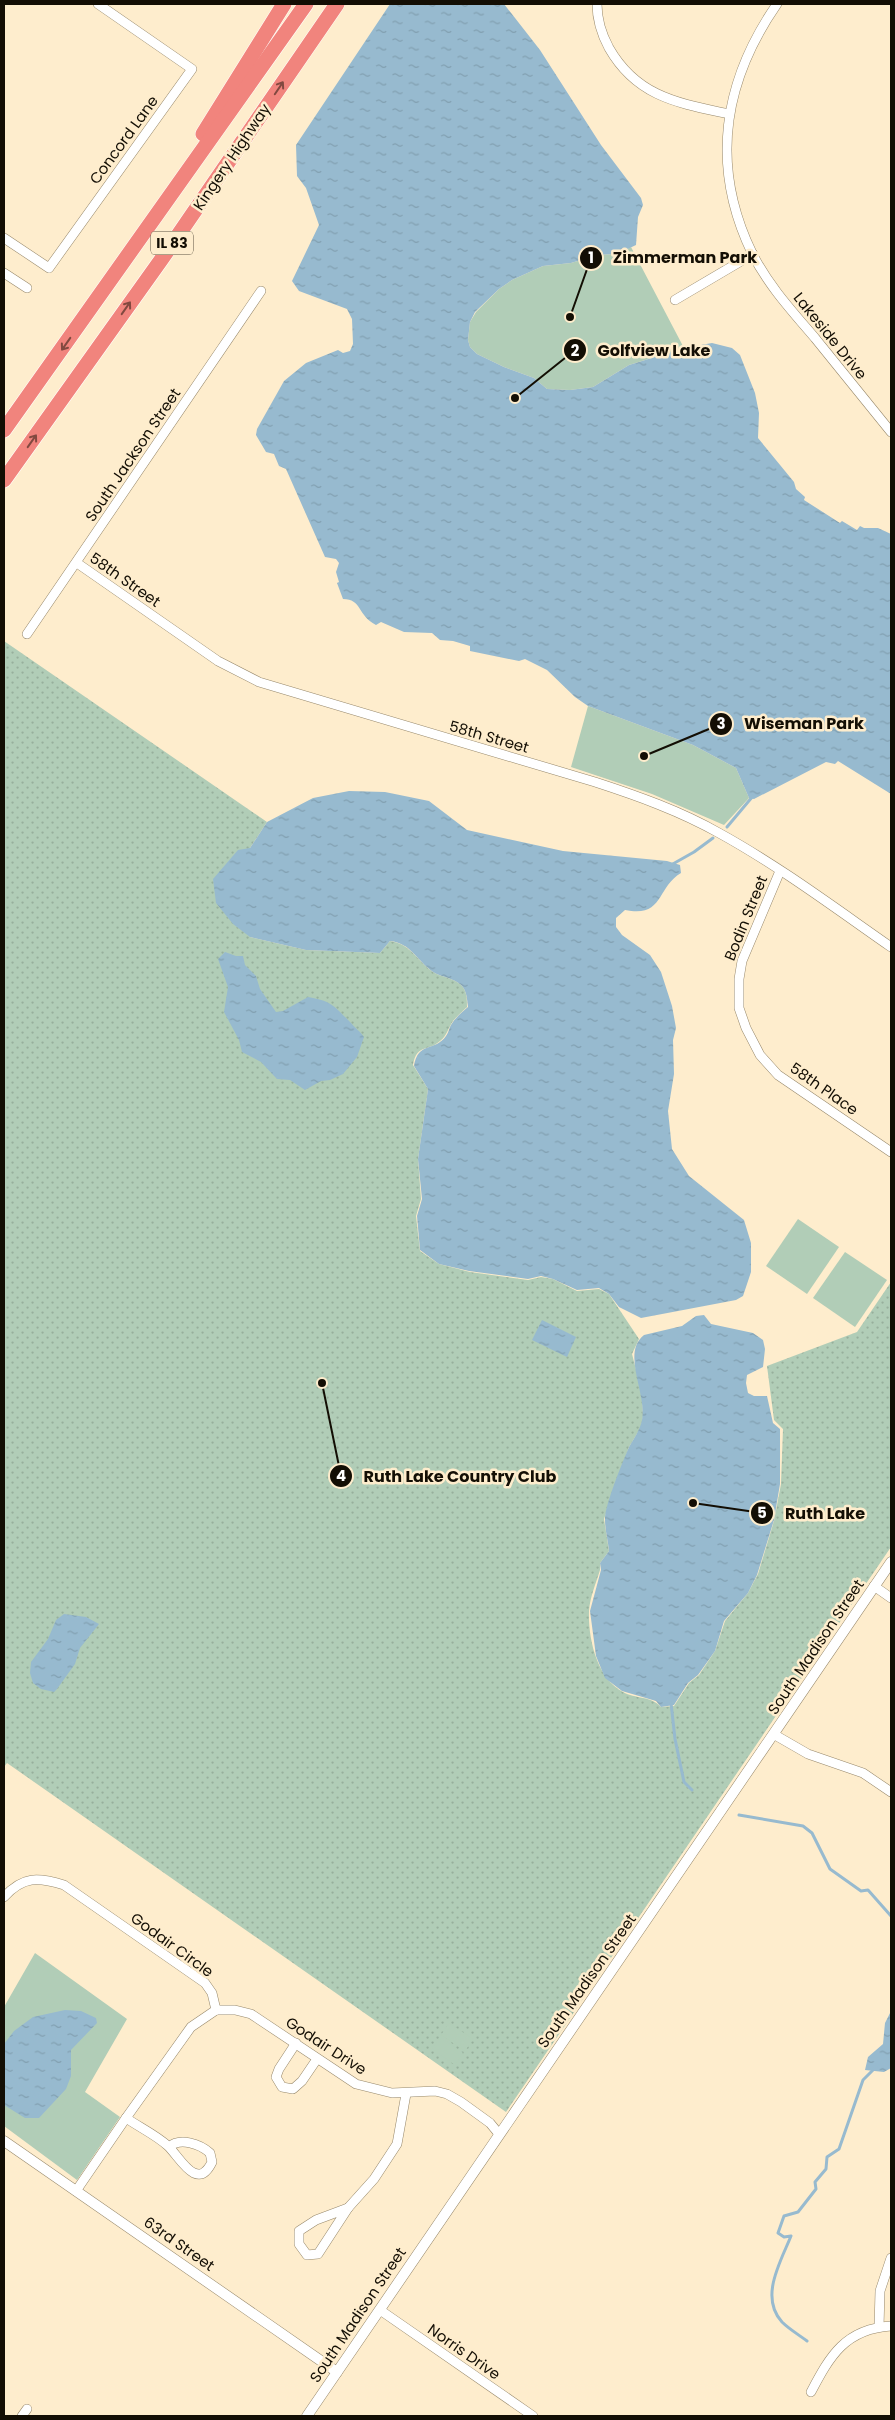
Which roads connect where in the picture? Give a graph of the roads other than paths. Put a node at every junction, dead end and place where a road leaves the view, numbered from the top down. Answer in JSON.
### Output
{"nodes":[{"id":1,"x":98,"y":4,"type":"edge"},
{"id":2,"x":284,"y":4,"type":"edge"},
{"id":3,"x":306,"y":4,"type":"edge"},
{"id":4,"x":337,"y":4,"type":"edge"},
{"id":5,"x":597,"y":4,"type":"edge"},
{"id":6,"x":776,"y":4,"type":"edge"},
{"id":7,"x":729,"y":114,"type":"junction"},
{"id":8,"x":4,"y":238,"type":"edge"},
{"id":9,"x":136,"y":244,"type":"junction"},
{"id":10,"x":753,"y":254,"type":"junction"},
{"id":11,"x":6,"y":277,"type":"edge"},
{"id":12,"x":27,"y":288,"type":"dead end"},
{"id":13,"x":261,"y":291,"type":"dead end"},
{"id":14,"x":675,"y":300,"type":"dead end"},
{"id":15,"x":4,"y":430,"type":"edge"},
{"id":16,"x":891,"y":432,"type":"edge"},
{"id":17,"x":4,"y":480,"type":"edge"},
{"id":18,"x":77,"y":563,"type":"junction"},
{"id":19,"x":27,"y":634,"type":"dead end"},
{"id":20,"x":780,"y":871,"type":"junction"},
{"id":21,"x":891,"y":947,"type":"edge"},
{"id":22,"x":763,"y":1059,"type":"joint"},
{"id":23,"x":891,"y":1152,"type":"edge"},
{"id":24,"x":891,"y":1562,"type":"edge"},
{"id":25,"x":874,"y":1586,"type":"junction"},
{"id":26,"x":891,"y":1598,"type":"edge"},
{"id":27,"x":775,"y":1735,"type":"junction"},
{"id":28,"x":891,"y":1792,"type":"edge"},
{"id":29,"x":4,"y":1897,"type":"edge"},
{"id":30,"x":216,"y":2010,"type":"junction"},
{"id":31,"x":296,"y":2043,"type":"junction"},
{"id":32,"x":317,"y":2059,"type":"junction"},
{"id":33,"x":406,"y":2094,"type":"junction"},
{"id":34,"x":126,"y":2118,"type":"junction"},
{"id":35,"x":499,"y":2134,"type":"junction"},
{"id":36,"x":4,"y":2141,"type":"edge"},
{"id":37,"x":169,"y":2147,"type":"junction"},
{"id":38,"x":76,"y":2191,"type":"junction"},
{"id":39,"x":348,"y":2208,"type":"junction"},
{"id":40,"x":891,"y":2258,"type":"edge"},
{"id":41,"x":380,"y":2310,"type":"junction"},
{"id":42,"x":891,"y":2326,"type":"edge"},
{"id":43,"x":879,"y":2327,"type":"junction"},
{"id":44,"x":337,"y":2372,"type":"junction"},
{"id":45,"x":811,"y":2392,"type":"dead end"},
{"id":46,"x":307,"y":2416,"type":"edge"},
{"id":47,"x":533,"y":2416,"type":"edge"}],
"edges":[{"from":1,"to":8,"type":"street","name":"Concord Lane"},
{"from":2,"to":9,"type":"highway"},
{"from":3,"to":9,"type":"highway","name":"Kingery Highway","number":"IL 83"},
{"from":17,"to":4,"type":"highway","name":"Kingery Highway","number":"IL 83","one_way":true},
{"from":5,"to":7,"type":"street"},
{"from":6,"to":7,"type":"street","name":"Lakeside Drive"},
{"from":7,"to":10,"type":"street","name":"Lakeside Drive"},
{"from":9,"to":15,"type":"highway","name":"Kingery Highway","number":"IL 83","one_way":true},
{"from":10,"to":14,"type":"street"},
{"from":10,"to":16,"type":"street","name":"Lakeside Drive"},
{"from":11,"to":12,"type":"street"},
{"from":13,"to":18,"type":"street","name":"South Jackson Street"},
{"from":18,"to":19,"type":"street","name":"South Jackson Street"},
{"from":18,"to":20,"type":"street","name":"58th Street"},
{"from":20,"to":21,"type":"street","name":"58th Street"},
{"from":20,"to":22,"type":"street","name":"Bodin Street"},
{"from":22,"to":23,"type":"street","name":"58th Place"},
{"from":24,"to":25,"type":"street","name":"South Madison Street"},
{"from":25,"to":26,"type":"street"},
{"from":25,"to":27,"type":"street","name":"South Madison Street"},
{"from":27,"to":28,"type":"street"},
{"from":27,"to":35,"type":"street","name":"South Madison Street"},
{"from":29,"to":30,"type":"street","name":"Godair Circle"},
{"from":30,"to":31,"type":"street","name":"Godair Drive"},
{"from":30,"to":34,"type":"street"},
{"from":31,"to":32,"type":"street","name":"Godair Drive"},
{"from":31,"to":32,"type":"street"},
{"from":32,"to":33,"type":"street","name":"Godair Drive"},
{"from":33,"to":35,"type":"street","name":"Godair Drive"},
{"from":33,"to":39,"type":"street"},
{"from":34,"to":37,"type":"street"},
{"from":34,"to":38,"type":"street"},
{"from":35,"to":41,"type":"street","name":"South Madison Street"},
{"from":36,"to":38,"type":"street","name":"63rd Street"},
{"from":37,"to":37,"type":"street"},
{"from":38,"to":44,"type":"street","name":"63rd Street"},
{"from":39,"to":39,"type":"street"},
{"from":40,"to":43,"type":"street"},
{"from":41,"to":44,"type":"street","name":"South Madison Street"},
{"from":41,"to":47,"type":"street","name":"Norris Drive"},
{"from":42,"to":43,"type":"street"},
{"from":43,"to":45,"type":"street"},
{"from":44,"to":46,"type":"street","name":"South Madison Street"}]}
